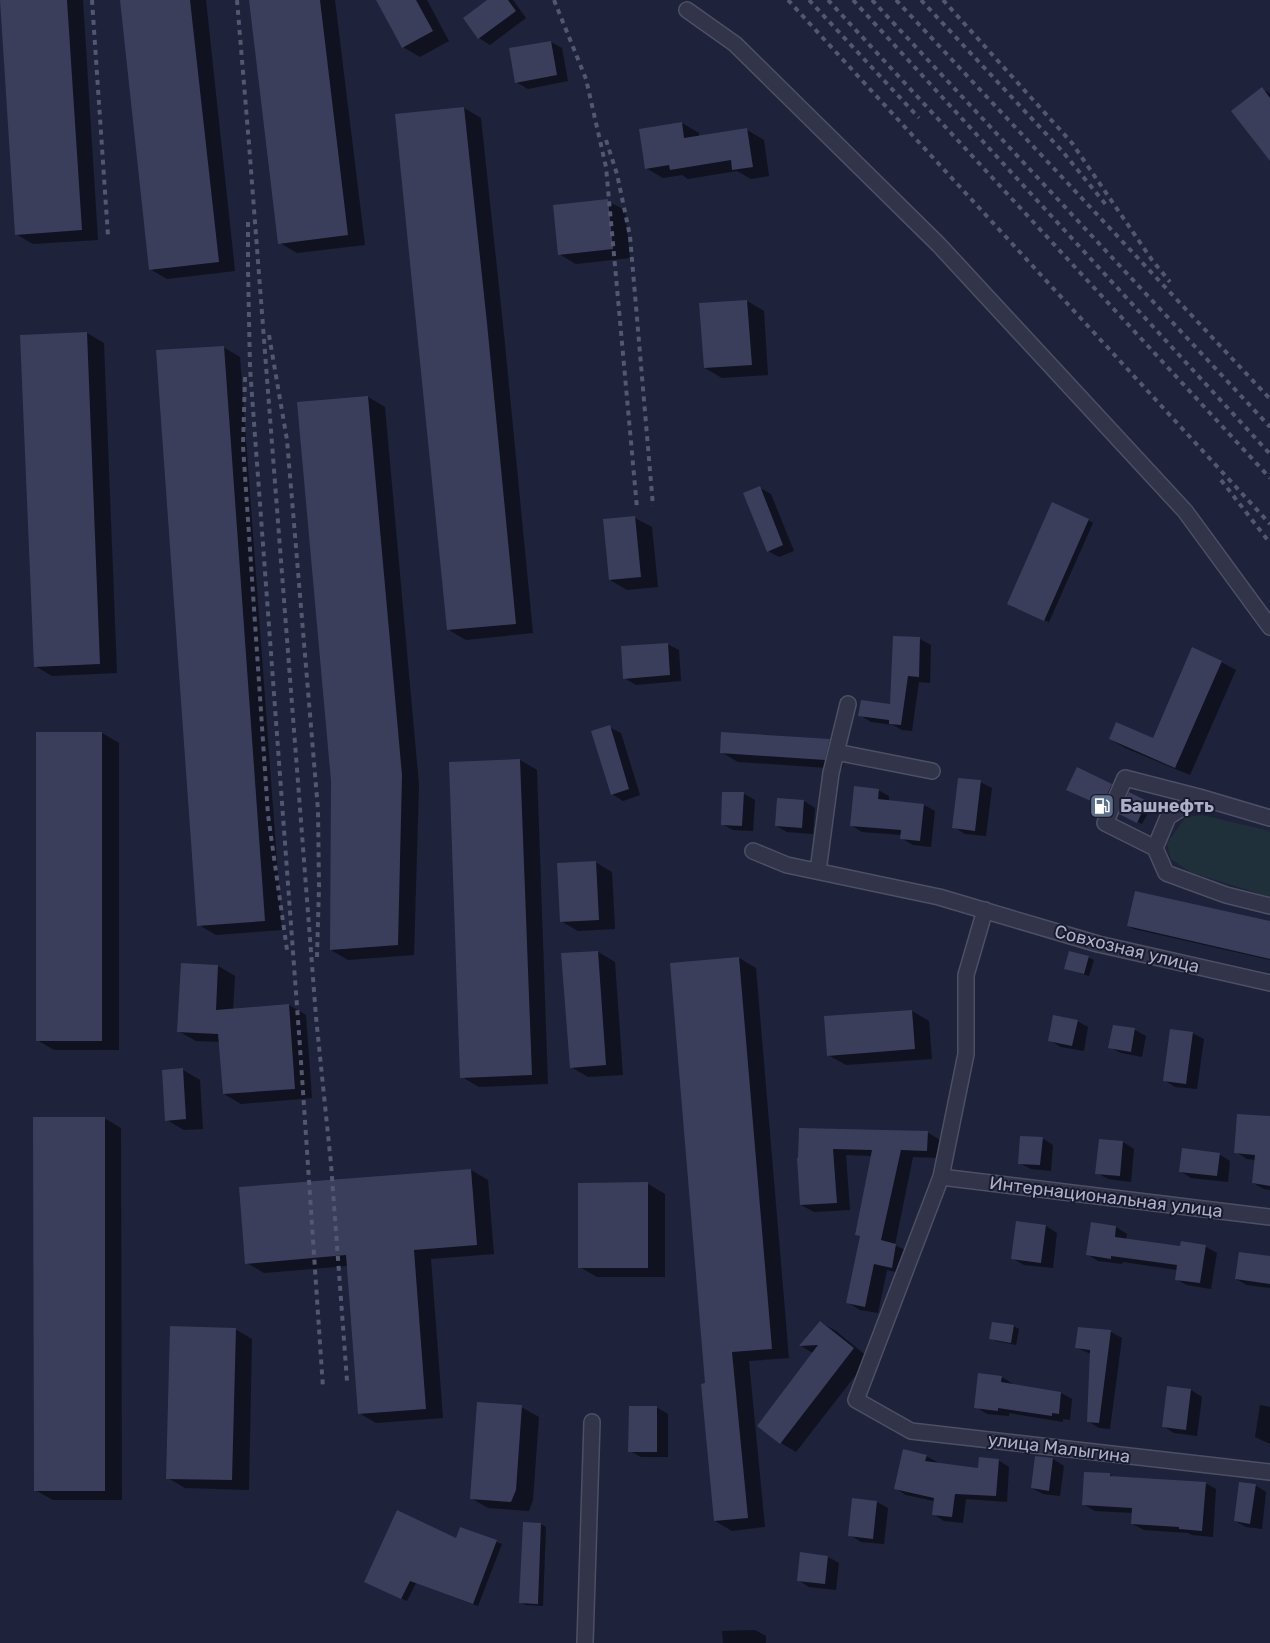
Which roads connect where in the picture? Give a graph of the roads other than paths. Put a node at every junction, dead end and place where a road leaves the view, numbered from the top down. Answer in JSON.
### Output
{"nodes":[{"id":1,"x":687,"y":10,"type":"dead end"},
{"id":2,"x":1270,"y":627,"type":"edge"},
{"id":3,"x":848,"y":704,"type":"dead end"},
{"id":4,"x":836,"y":752,"type":"junction"},
{"id":5,"x":932,"y":771,"type":"dead end"},
{"id":6,"x":1199,"y":797,"type":"junction"},
{"id":7,"x":1270,"y":818,"type":"edge"},
{"id":8,"x":1155,"y":848,"type":"junction"},
{"id":9,"x":754,"y":851,"type":"dead end"},
{"id":10,"x":818,"y":871,"type":"junction"},
{"id":11,"x":1270,"y":906,"type":"edge"},
{"id":12,"x":985,"y":910,"type":"junction"},
{"id":13,"x":1270,"y":983,"type":"edge"},
{"id":14,"x":942,"y":1177,"type":"junction"},
{"id":15,"x":1270,"y":1217,"type":"edge"},
{"id":16,"x":592,"y":1422,"type":"dead end"},
{"id":17,"x":1270,"y":1472,"type":"edge"},
{"id":18,"x":585,"y":1643,"type":"edge"}],
"edges":[{"from":1,"to":2,"type":"street"},
{"from":3,"to":4,"type":"street"},
{"from":4,"to":5,"type":"street"},
{"from":4,"to":10,"type":"street"},
{"from":6,"to":7,"type":"street"},
{"from":6,"to":8,"type":"street"},
{"from":6,"to":8,"type":"street"},
{"from":8,"to":11,"type":"street"},
{"from":9,"to":10,"type":"street","name":"Совхозная улица"},
{"from":10,"to":12,"type":"street","name":"Совхозная улица"},
{"from":12,"to":13,"type":"street","name":"Совхозная улица"},
{"from":12,"to":14,"type":"street"},
{"from":14,"to":15,"type":"street","name":"Интернациональная улица"},
{"from":14,"to":17,"type":"street","name":"улица Малыгина"},
{"from":16,"to":18,"type":"street"}]}
